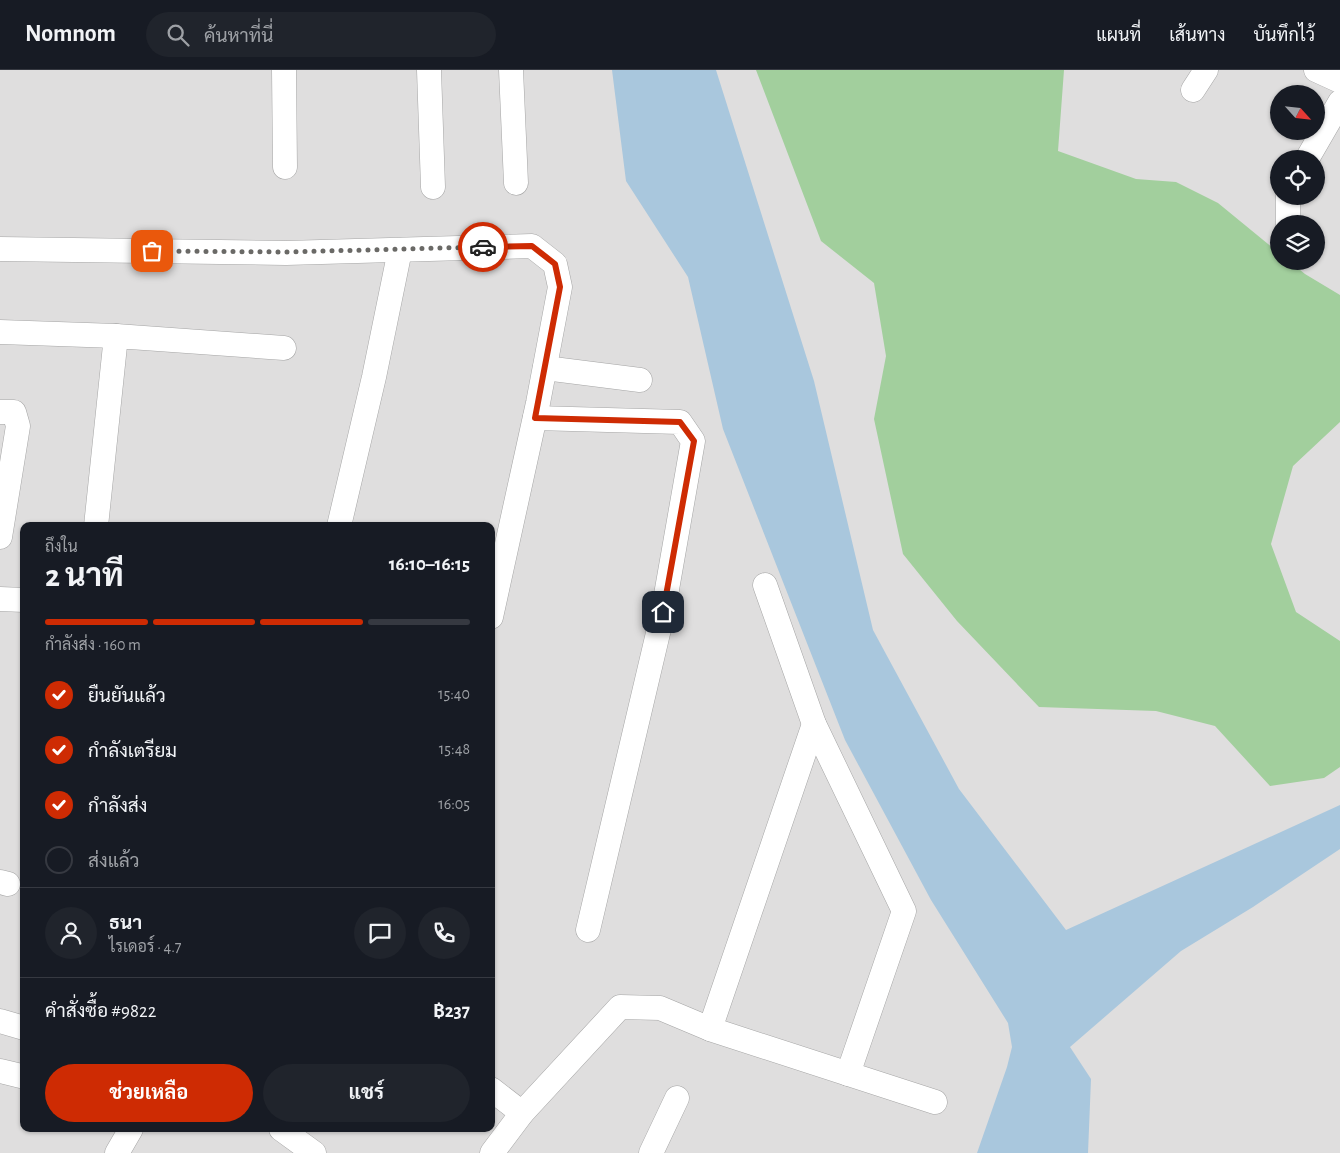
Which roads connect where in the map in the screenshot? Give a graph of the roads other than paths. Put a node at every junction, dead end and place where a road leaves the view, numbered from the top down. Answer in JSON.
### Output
{"nodes":[{"id":1,"x":284,"y":70,"type":"edge"},
{"id":2,"x":429,"y":70,"type":"edge"},
{"id":3,"x":511,"y":70,"type":"edge"},
{"id":4,"x":1206,"y":70,"type":"edge"},
{"id":5,"x":1316,"y":70,"type":"edge"},
{"id":6,"x":1340,"y":81,"type":"edge"},
{"id":7,"x":1193,"y":90,"type":"dead end"},
{"id":8,"x":1340,"y":102,"type":"edge"},
{"id":9,"x":1312,"y":150,"type":"edge"},
{"id":10,"x":285,"y":167,"type":"dead end"},
{"id":11,"x":516,"y":182,"type":"dead end"},
{"id":12,"x":433,"y":188,"type":"dead end"},
{"id":13,"x":0,"y":249,"type":"edge"},
{"id":14,"x":400,"y":250,"type":"junction"},
{"id":15,"x":0,"y":332,"type":"edge"},
{"id":16,"x":116,"y":336,"type":"junction"},
{"id":17,"x":284,"y":348,"type":"dead end"},
{"id":18,"x":545,"y":368,"type":"junction"},
{"id":19,"x":640,"y":380,"type":"dead end"},
{"id":20,"x":0,"y":412,"type":"edge"},
{"id":21,"x":535,"y":418,"type":"junction"},
{"id":22,"x":96,"y":522,"type":"edge"},
{"id":23,"x":340,"y":522,"type":"edge"},
{"id":24,"x":0,"y":537,"type":"edge"},
{"id":25,"x":765,"y":585,"type":"dead end"},
{"id":26,"x":0,"y":599,"type":"edge"},
{"id":27,"x":495,"y":599,"type":"edge"},
{"id":28,"x":20,"y":600,"type":"edge"},
{"id":29,"x":814,"y":724,"type":"junction"},
{"id":30,"x":588,"y":930,"type":"dead end"},
{"id":31,"x":0,"y":1021,"type":"edge"},
{"id":32,"x":20,"y":1027,"type":"edge"},
{"id":33,"x":710,"y":1029,"type":"junction"},
{"id":34,"x":848,"y":1074,"type":"junction"},
{"id":35,"x":495,"y":1092,"type":"edge"},
{"id":36,"x":677,"y":1098,"type":"dead end"},
{"id":37,"x":935,"y":1102,"type":"dead end"},
{"id":38,"x":522,"y":1114,"type":"junction"},
{"id":39,"x":130,"y":1132,"type":"edge"},
{"id":40,"x":285,"y":1132,"type":"edge"},
{"id":41,"x":117,"y":1153,"type":"edge"},
{"id":42,"x":314,"y":1153,"type":"edge"},
{"id":43,"x":492,"y":1153,"type":"edge"},
{"id":44,"x":651,"y":1153,"type":"edge"}],
"edges":[{"from":1,"to":10,"type":"street"},
{"from":2,"to":12,"type":"street"},
{"from":3,"to":11,"type":"street"},
{"from":4,"to":7,"type":"street"},
{"from":5,"to":6,"type":"street"},
{"from":8,"to":9,"type":"street"},
{"from":13,"to":14,"type":"street"},
{"from":14,"to":18,"type":"street"},
{"from":14,"to":23,"type":"street"},
{"from":15,"to":16,"type":"street"},
{"from":16,"to":17,"type":"street"},
{"from":16,"to":22,"type":"street"},
{"from":18,"to":19,"type":"street"},
{"from":18,"to":21,"type":"street"},
{"from":20,"to":24,"type":"street"},
{"from":21,"to":27,"type":"street"},
{"from":21,"to":30,"type":"street"},
{"from":25,"to":29,"type":"street"},
{"from":26,"to":28,"type":"street"},
{"from":29,"to":33,"type":"street"},
{"from":29,"to":34,"type":"street"},
{"from":31,"to":32,"type":"street"},
{"from":33,"to":34,"type":"street"},
{"from":33,"to":38,"type":"street"},
{"from":34,"to":37,"type":"street"},
{"from":35,"to":38,"type":"street"},
{"from":36,"to":44,"type":"street"},
{"from":38,"to":43,"type":"street"},
{"from":39,"to":41,"type":"street"},
{"from":40,"to":42,"type":"street"}]}
